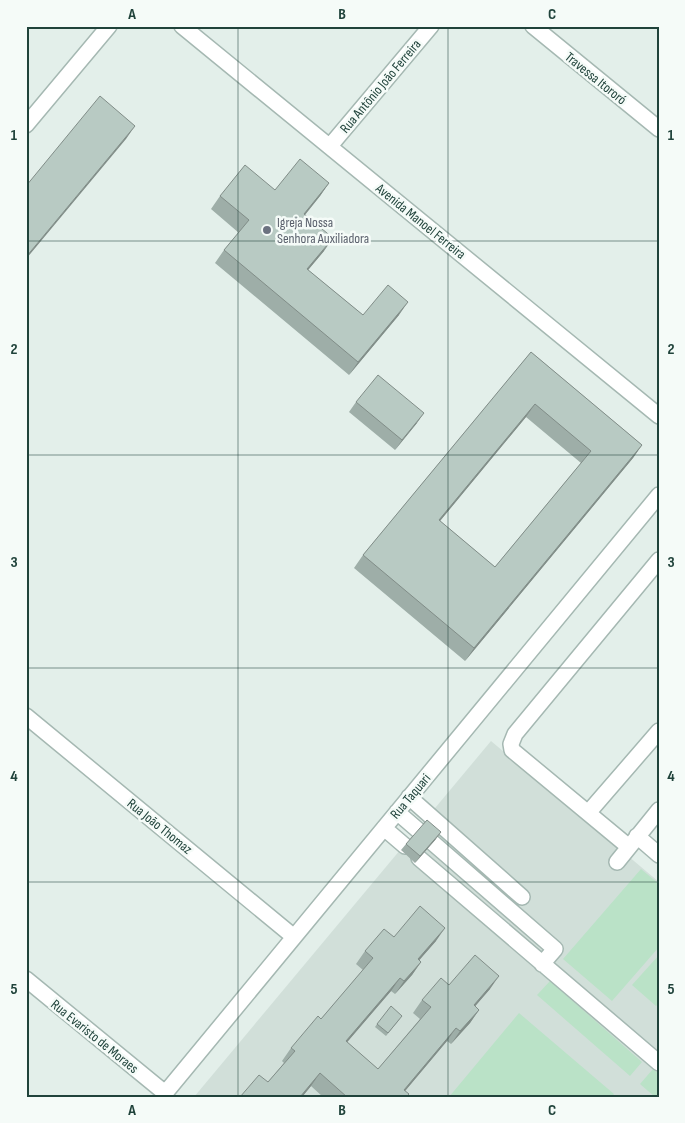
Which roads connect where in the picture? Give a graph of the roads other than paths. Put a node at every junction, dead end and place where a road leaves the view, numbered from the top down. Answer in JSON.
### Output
{"nodes":[{"id":1,"x":109,"y":26,"type":"edge"},
{"id":2,"x":182,"y":26,"type":"edge"},
{"id":3,"x":431,"y":26,"type":"edge"},
{"id":4,"x":533,"y":26,"type":"edge"},
{"id":5,"x":26,"y":125,"type":"edge"},
{"id":6,"x":659,"y":129,"type":"edge"},
{"id":7,"x":330,"y":146,"type":"junction"},
{"id":8,"x":659,"y":416,"type":"edge"},
{"id":9,"x":659,"y":495,"type":"edge"},
{"id":10,"x":658,"y":562,"type":"edge"},
{"id":11,"x":26,"y":716,"type":"edge"},
{"id":12,"x":659,"y":731,"type":"edge"},
{"id":13,"x":409,"y":798,"type":"junction"},
{"id":14,"x":659,"y":810,"type":"edge"},
{"id":15,"x":396,"y":812,"type":"junction"},
{"id":16,"x":588,"y":813,"type":"junction"},
{"id":17,"x":384,"y":828,"type":"junction"},
{"id":18,"x":418,"y":831,"type":"edge"},
{"id":19,"x":633,"y":841,"type":"junction"},
{"id":20,"x":433,"y":843,"type":"edge"},
{"id":21,"x":462,"y":844,"type":"junction"},
{"id":22,"x":405,"y":846,"type":"edge"},
{"id":23,"x":659,"y":855,"type":"edge"},
{"id":24,"x":419,"y":858,"type":"edge"},
{"id":25,"x":450,"y":858,"type":"junction"},
{"id":26,"x":617,"y":862,"type":"dead end"},
{"id":27,"x":437,"y":874,"type":"junction"},
{"id":28,"x":481,"y":885,"type":"junction"},
{"id":29,"x":522,"y":897,"type":"dead end"},
{"id":30,"x":468,"y":900,"type":"junction"},
{"id":31,"x":517,"y":916,"type":"junction"},
{"id":32,"x":504,"y":931,"type":"junction"},
{"id":33,"x":294,"y":937,"type":"junction"},
{"id":34,"x":542,"y":964,"type":"junction"},
{"id":35,"x":26,"y":979,"type":"edge"},
{"id":36,"x":659,"y":1063,"type":"edge"},
{"id":37,"x":163,"y":1095,"type":"edge"}],
"edges":[{"from":1,"to":5,"type":"street"},
{"from":2,"to":7,"type":"street","name":"Avenida Manoel Ferreira"},
{"from":3,"to":7,"type":"street","name":"Rua Antônio João Ferreira"},
{"from":4,"to":6,"type":"street","name":"Travessa Itororó"},
{"from":7,"to":8,"type":"street","name":"Avenida Manoel Ferreira"},
{"from":9,"to":13,"type":"street","name":"Rua Taquari"},
{"from":10,"to":16,"type":"street"},
{"from":11,"to":33,"type":"street","name":"Rua João Thomaz"},
{"from":12,"to":16,"type":"street"},
{"from":13,"to":15,"type":"street","name":"Rua Taquari"},
{"from":13,"to":21,"type":"street"},
{"from":14,"to":19,"type":"street"},
{"from":15,"to":17,"type":"street","name":"Rua Taquari"},
{"from":15,"to":18,"type":"street"},
{"from":16,"to":19,"type":"street"},
{"from":17,"to":22,"type":"street"},
{"from":17,"to":33,"type":"street","name":"Rua Taquari"},
{"from":19,"to":23,"type":"street"},
{"from":19,"to":26,"type":"street"},
{"from":20,"to":25,"type":"street"},
{"from":21,"to":25,"type":"street"},
{"from":21,"to":29,"type":"street"},
{"from":24,"to":27,"type":"street"},
{"from":25,"to":27,"type":"street"},
{"from":25,"to":28,"type":"street"},
{"from":27,"to":30,"type":"street"},
{"from":28,"to":30,"type":"street"},
{"from":28,"to":31,"type":"street"},
{"from":30,"to":32,"type":"street"},
{"from":31,"to":32,"type":"street"},
{"from":31,"to":34,"type":"street"},
{"from":32,"to":34,"type":"street"},
{"from":33,"to":37,"type":"street","name":"Rua Taquari"},
{"from":34,"to":36,"type":"street"},
{"from":35,"to":37,"type":"street","name":"Rua Evaristo de Moraes"}]}
